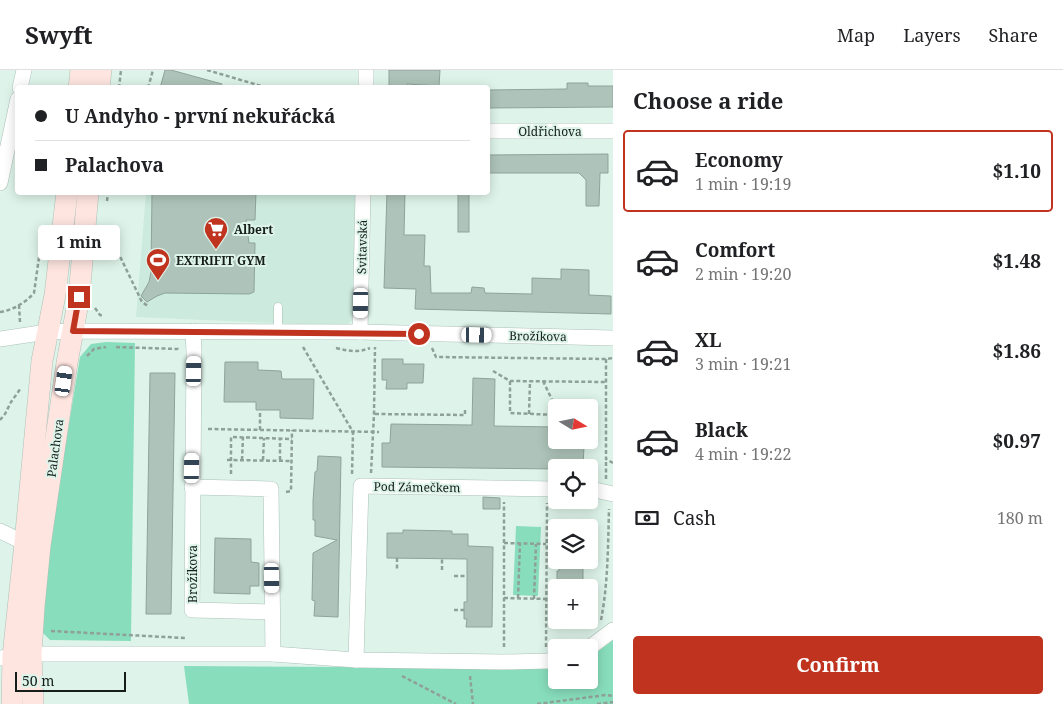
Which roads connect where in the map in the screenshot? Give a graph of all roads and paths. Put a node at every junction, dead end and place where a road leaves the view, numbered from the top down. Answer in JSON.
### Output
{"nodes":[{"id":1,"x":24,"y":70,"type":"edge"},
{"id":2,"x":81,"y":70,"type":"edge"},
{"id":3,"x":101,"y":70,"type":"edge"},
{"id":4,"x":121,"y":70,"type":"edge"},
{"id":5,"x":153,"y":70,"type":"edge"},
{"id":6,"x":207,"y":70,"type":"edge"},
{"id":7,"x":366,"y":70,"type":"edge"},
{"id":8,"x":21,"y":85,"type":"edge"},
{"id":9,"x":79,"y":85,"type":"edge"},
{"id":10,"x":98,"y":85,"type":"edge"},
{"id":11,"x":119,"y":85,"type":"edge"},
{"id":12,"x":149,"y":85,"type":"edge"},
{"id":13,"x":258,"y":85,"type":"edge"},
{"id":14,"x":366,"y":85,"type":"edge"},
{"id":15,"x":15,"y":113,"type":"edge"},
{"id":16,"x":490,"y":131,"type":"edge"},
{"id":17,"x":613,"y":131,"type":"edge"},
{"id":18,"x":0,"y":183,"type":"edge"},
{"id":19,"x":67,"y":195,"type":"edge"},
{"id":20,"x":88,"y":195,"type":"edge"},
{"id":21,"x":363,"y":195,"type":"edge"},
{"id":22,"x":104,"y":229,"type":"dead end"},
{"id":23,"x":43,"y":232,"type":"dead end"},
{"id":24,"x":95,"y":304,"type":"dead end"},
{"id":25,"x":148,"y":306,"type":"dead end"},
{"id":26,"x":278,"y":307,"type":"dead end"},
{"id":27,"x":0,"y":312,"type":"edge"},
{"id":28,"x":107,"y":317,"type":"dead end"},
{"id":29,"x":73,"y":331,"type":"junction"},
{"id":30,"x":193,"y":331,"type":"junction"},
{"id":31,"x":47,"y":332,"type":"junction"},
{"id":32,"x":278,"y":332,"type":"junction"},
{"id":33,"x":360,"y":332,"type":"junction"},
{"id":34,"x":613,"y":338,"type":"edge"},
{"id":35,"x":0,"y":339,"type":"edge"},
{"id":36,"x":302,"y":345,"type":"dead end"},
{"id":37,"x":330,"y":347,"type":"dead end"},
{"id":38,"x":431,"y":347,"type":"dead end"},
{"id":39,"x":194,"y":352,"type":"junction"},
{"id":40,"x":613,"y":358,"type":"edge"},
{"id":41,"x":84,"y":359,"type":"dead end"},
{"id":42,"x":606,"y":359,"type":"junction"},
{"id":43,"x":493,"y":371,"type":"dead end"},
{"id":44,"x":510,"y":381,"type":"junction"},
{"id":45,"x":530,"y":381,"type":"junction"},
{"id":46,"x":543,"y":381,"type":"junction"},
{"id":47,"x":606,"y":382,"type":"junction"},
{"id":48,"x":22,"y":388,"type":"dead end"},
{"id":49,"x":552,"y":399,"type":"edge"},
{"id":50,"x":465,"y":410,"type":"dead end"},
{"id":51,"x":260,"y":413,"type":"dead end"},
{"id":52,"x":374,"y":414,"type":"junction"},
{"id":53,"x":529,"y":414,"type":"junction"},
{"id":54,"x":548,"y":415,"type":"edge"},
{"id":55,"x":0,"y":420,"type":"edge"},
{"id":56,"x":193,"y":429,"type":"junction"},
{"id":57,"x":260,"y":430,"type":"junction"},
{"id":58,"x":292,"y":430,"type":"junction"},
{"id":59,"x":353,"y":432,"type":"junction"},
{"id":60,"x":373,"y":432,"type":"junction"},
{"id":61,"x":379,"y":432,"type":"dead end"},
{"id":62,"x":243,"y":437,"type":"junction"},
{"id":63,"x":264,"y":438,"type":"junction"},
{"id":64,"x":280,"y":438,"type":"junction"},
{"id":65,"x":292,"y":439,"type":"junction"},
{"id":66,"x":229,"y":460,"type":"junction"},
{"id":67,"x":242,"y":460,"type":"junction"},
{"id":68,"x":263,"y":460,"type":"junction"},
{"id":69,"x":280,"y":460,"type":"junction"},
{"id":70,"x":292,"y":461,"type":"junction"},
{"id":71,"x":613,"y":463,"type":"edge"},
{"id":72,"x":366,"y":486,"type":"junction"},
{"id":73,"x":192,"y":487,"type":"junction"},
{"id":74,"x":231,"y":488,"type":"junction"},
{"id":75,"x":504,"y":488,"type":"junction"},
{"id":76,"x":548,"y":489,"type":"edge"},
{"id":77,"x":271,"y":492,"type":"junction"},
{"id":78,"x":609,"y":493,"type":"edge"},
{"id":79,"x":549,"y":509,"type":"edge"},
{"id":80,"x":608,"y":525,"type":"junction"},
{"id":81,"x":613,"y":525,"type":"edge"},
{"id":82,"x":0,"y":531,"type":"edge"},
{"id":83,"x":25,"y":543,"type":"junction"},
{"id":84,"x":504,"y":543,"type":"junction"},
{"id":85,"x":520,"y":543,"type":"junction"},
{"id":86,"x":536,"y":544,"type":"junction"},
{"id":87,"x":546,"y":544,"type":"junction"},
{"id":88,"x":397,"y":558,"type":"dead end"},
{"id":89,"x":442,"y":559,"type":"dead end"},
{"id":90,"x":398,"y":569,"type":"dead end"},
{"id":91,"x":442,"y":570,"type":"dead end"},
{"id":92,"x":454,"y":576,"type":"dead end"},
{"id":93,"x":467,"y":576,"type":"dead end"},
{"id":94,"x":504,"y":598,"type":"junction"},
{"id":95,"x":518,"y":598,"type":"junction"},
{"id":96,"x":534,"y":599,"type":"junction"},
{"id":97,"x":546,"y":599,"type":"junction"},
{"id":98,"x":454,"y":610,"type":"dead end"},
{"id":99,"x":464,"y":610,"type":"dead end"},
{"id":100,"x":272,"y":612,"type":"junction"},
{"id":101,"x":606,"y":628,"type":"edge"},
{"id":102,"x":48,"y":630,"type":"dead end"},
{"id":103,"x":185,"y":638,"type":"dead end"},
{"id":104,"x":548,"y":639,"type":"edge"},
{"id":105,"x":597,"y":639,"type":"edge"},
{"id":106,"x":504,"y":650,"type":"dead end"},
{"id":107,"x":273,"y":654,"type":"junction"},
{"id":108,"x":15,"y":656,"type":"edge"},
{"id":109,"x":356,"y":660,"type":"junction"},
{"id":110,"x":548,"y":660,"type":"edge"},
{"id":111,"x":398,"y":673,"type":"dead end"},
{"id":112,"x":613,"y":696,"type":"edge"},
{"id":113,"x":613,"y":702,"type":"edge"},
{"id":114,"x":12,"y":704,"type":"edge"},
{"id":115,"x":33,"y":704,"type":"edge"},
{"id":116,"x":456,"y":704,"type":"edge"},
{"id":117,"x":536,"y":704,"type":"edge"},
{"id":118,"x":597,"y":704,"type":"edge"}],
"edges":[{"from":1,"to":8,"type":"street"},
{"from":2,"to":9,"type":"street"},
{"from":3,"to":10,"type":"street"},
{"from":4,"to":11,"type":"path"},
{"from":5,"to":12,"type":"path"},
{"from":6,"to":13,"type":"path"},
{"from":7,"to":14,"type":"street"},
{"from":15,"to":18,"type":"street"},
{"from":16,"to":17,"type":"street","name":"Oldřichova"},
{"from":19,"to":31,"type":"street","name":"Palachova"},
{"from":20,"to":29,"type":"street","name":"Palachova"},
{"from":21,"to":33,"type":"street","name":"Svitavská"},
{"from":22,"to":25,"type":"path"},
{"from":23,"to":27,"type":"path"},
{"from":24,"to":28,"type":"path"},
{"from":26,"to":32,"type":"lane"},
{"from":29,"to":30,"type":"street","name":"Brožíkova"},
{"from":29,"to":31,"type":"street","name":"Brožíkova"},
{"from":29,"to":108,"type":"street","name":"Palachova"},
{"from":30,"to":32,"type":"street","name":"Brožíkova"},
{"from":30,"to":39,"type":"street","name":"Brožíkova"},
{"from":31,"to":35,"type":"street","name":"Brožíkova"},
{"from":31,"to":83,"type":"street","name":"Palachova"},
{"from":32,"to":33,"type":"street","name":"Brožíkova"},
{"from":33,"to":34,"type":"street","name":"Brožíkova"},
{"from":36,"to":59,"type":"path"},
{"from":37,"to":52,"type":"path"},
{"from":38,"to":42,"type":"path"},
{"from":39,"to":41,"type":"path"},
{"from":39,"to":56,"type":"street","name":"Brožíkova"},
{"from":40,"to":42,"type":"path"},
{"from":42,"to":47,"type":"path"},
{"from":43,"to":44,"type":"path"},
{"from":44,"to":45,"type":"path"},
{"from":44,"to":53,"type":"path"},
{"from":45,"to":46,"type":"path"},
{"from":45,"to":53,"type":"path"},
{"from":46,"to":47,"type":"path"},
{"from":46,"to":49,"type":"path"},
{"from":47,"to":71,"type":"path"},
{"from":48,"to":55,"type":"path"},
{"from":50,"to":52,"type":"path"},
{"from":51,"to":57,"type":"path"},
{"from":52,"to":60,"type":"path"},
{"from":53,"to":54,"type":"path"},
{"from":56,"to":57,"type":"path"},
{"from":56,"to":73,"type":"street","name":"Brožíkova"},
{"from":57,"to":58,"type":"path"},
{"from":58,"to":59,"type":"path"},
{"from":58,"to":65,"type":"path"},
{"from":59,"to":60,"type":"path"},
{"from":59,"to":72,"type":"path"},
{"from":60,"to":61,"type":"path"},
{"from":60,"to":72,"type":"path"},
{"from":62,"to":63,"type":"path"},
{"from":62,"to":66,"type":"path"},
{"from":62,"to":67,"type":"path"},
{"from":63,"to":64,"type":"path"},
{"from":63,"to":68,"type":"path"},
{"from":64,"to":65,"type":"path"},
{"from":64,"to":69,"type":"path"},
{"from":65,"to":70,"type":"path"},
{"from":66,"to":67,"type":"path"},
{"from":66,"to":74,"type":"path"},
{"from":67,"to":68,"type":"path"},
{"from":68,"to":69,"type":"path"},
{"from":69,"to":70,"type":"path"},
{"from":70,"to":77,"type":"path"},
{"from":72,"to":75,"type":"street","name":"Pod Zámečkem"},
{"from":72,"to":109,"type":"street","name":"Pod Zámečkem"},
{"from":73,"to":74,"type":"street"},
{"from":73,"to":100,"type":"street","name":"Brožíkova"},
{"from":74,"to":77,"type":"street"},
{"from":75,"to":76,"type":"street","name":"Pod Zámečkem"},
{"from":75,"to":84,"type":"path"},
{"from":77,"to":100,"type":"street"},
{"from":78,"to":80,"type":"path"},
{"from":79,"to":87,"type":"path"},
{"from":80,"to":81,"type":"path"},
{"from":80,"to":101,"type":"path"},
{"from":82,"to":83,"type":"street"},
{"from":83,"to":108,"type":"street","name":"Palachova"},
{"from":84,"to":85,"type":"path"},
{"from":84,"to":94,"type":"path"},
{"from":85,"to":86,"type":"path"},
{"from":85,"to":95,"type":"path"},
{"from":86,"to":87,"type":"path"},
{"from":86,"to":96,"type":"path"},
{"from":87,"to":97,"type":"path"},
{"from":88,"to":90,"type":"path"},
{"from":89,"to":91,"type":"path"},
{"from":92,"to":93,"type":"path"},
{"from":94,"to":95,"type":"path"},
{"from":94,"to":106,"type":"path"},
{"from":95,"to":96,"type":"path"},
{"from":96,"to":97,"type":"path"},
{"from":97,"to":104,"type":"path"},
{"from":98,"to":99,"type":"path"},
{"from":100,"to":107,"type":"street"},
{"from":101,"to":105,"type":"street"},
{"from":102,"to":103,"type":"path"},
{"from":107,"to":108,"type":"street"},
{"from":107,"to":109,"type":"street"},
{"from":108,"to":114,"type":"street","name":"Palachova"},
{"from":108,"to":115,"type":"street","name":"Palachova"},
{"from":109,"to":110,"type":"street"},
{"from":111,"to":116,"type":"path"},
{"from":112,"to":117,"type":"path"},
{"from":113,"to":118,"type":"path"}]}
